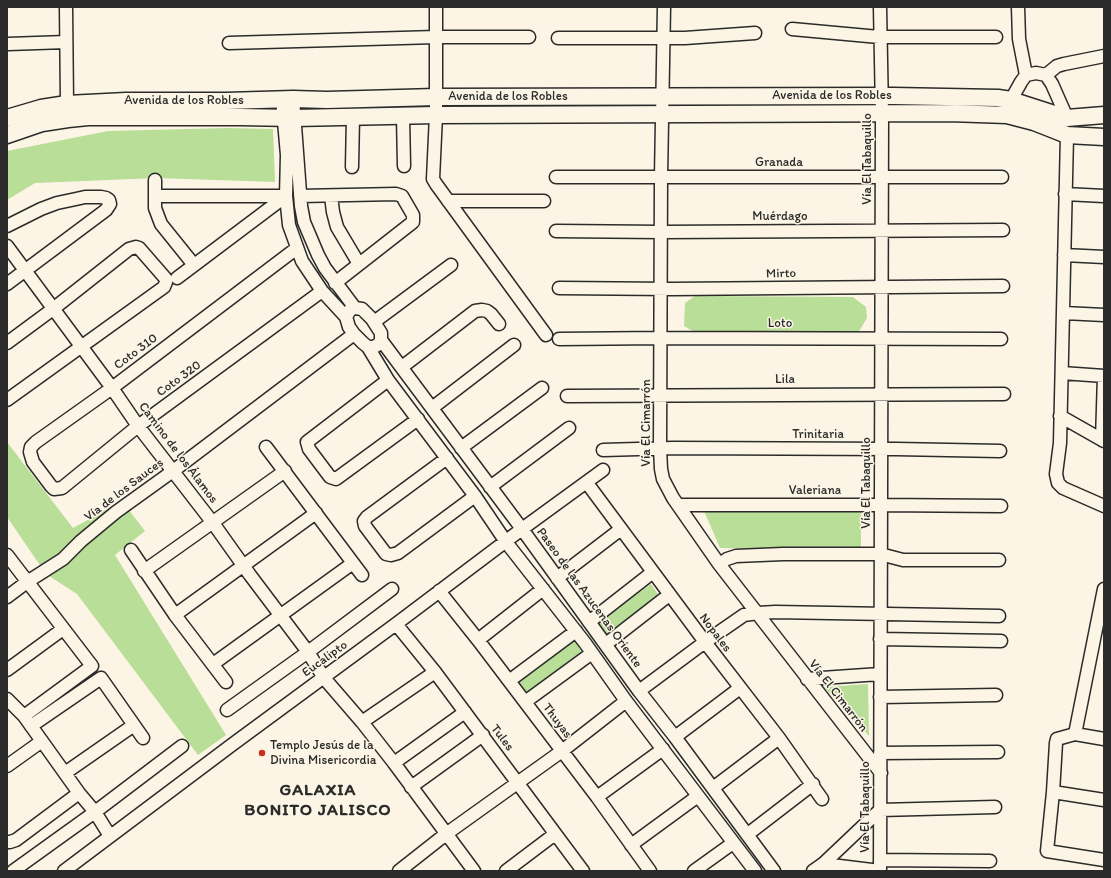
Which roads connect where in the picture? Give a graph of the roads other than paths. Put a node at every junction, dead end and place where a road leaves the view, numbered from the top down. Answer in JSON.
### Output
{"nodes":[{"id":1,"x":66,"y":7,"type":"edge"},
{"id":2,"x":436,"y":7,"type":"edge"},
{"id":3,"x":664,"y":7,"type":"edge"},
{"id":4,"x":880,"y":7,"type":"edge"},
{"id":5,"x":1018,"y":7,"type":"edge"},
{"id":6,"x":792,"y":28,"type":"dead end"},
{"id":7,"x":755,"y":33,"type":"dead end"},
{"id":8,"x":436,"y":37,"type":"junction"},
{"id":9,"x":529,"y":37,"type":"dead end"},
{"id":10,"x":665,"y":37,"type":"junction"},
{"id":11,"x":880,"y":37,"type":"junction"},
{"id":12,"x":996,"y":37,"type":"dead end"},
{"id":13,"x":558,"y":38,"type":"dead end"},
{"id":14,"x":66,"y":42,"type":"junction"},
{"id":15,"x":229,"y":43,"type":"dead end"},
{"id":16,"x":8,"y":44,"type":"dead end"},
{"id":17,"x":1104,"y":56,"type":"edge"},
{"id":18,"x":1026,"y":75,"type":"junction"},
{"id":19,"x":1046,"y":75,"type":"junction"},
{"id":20,"x":881,"y":96,"type":"junction"},
{"id":21,"x":436,"y":97,"type":"junction"},
{"id":22,"x":663,"y":97,"type":"junction"},
{"id":23,"x":287,"y":99,"type":"junction"},
{"id":24,"x":67,"y":104,"type":"junction"},
{"id":25,"x":1009,"y":107,"type":"junction"},
{"id":26,"x":882,"y":113,"type":"junction"},
{"id":27,"x":663,"y":114,"type":"junction"},
{"id":28,"x":436,"y":115,"type":"junction"},
{"id":29,"x":403,"y":116,"type":"junction"},
{"id":30,"x":1104,"y":116,"type":"edge"},
{"id":31,"x":7,"y":118,"type":"edge"},
{"id":32,"x":288,"y":118,"type":"junction"},
{"id":33,"x":353,"y":118,"type":"junction"},
{"id":34,"x":1067,"y":118,"type":"junction"},
{"id":35,"x":7,"y":135,"type":"edge"},
{"id":36,"x":1067,"y":135,"type":"junction"},
{"id":37,"x":1104,"y":137,"type":"edge"},
{"id":38,"x":352,"y":166,"type":"dead end"},
{"id":39,"x":404,"y":166,"type":"dead end"},
{"id":40,"x":556,"y":177,"type":"dead end"},
{"id":41,"x":662,"y":177,"type":"junction"},
{"id":42,"x":1002,"y":177,"type":"dead end"},
{"id":43,"x":881,"y":178,"type":"junction"},
{"id":44,"x":155,"y":180,"type":"dead end"},
{"id":45,"x":1065,"y":194,"type":"junction"},
{"id":46,"x":154,"y":196,"type":"junction"},
{"id":47,"x":286,"y":196,"type":"junction"},
{"id":48,"x":300,"y":196,"type":"junction"},
{"id":49,"x":331,"y":196,"type":"junction"},
{"id":50,"x":1104,"y":196,"type":"edge"},
{"id":51,"x":448,"y":201,"type":"junction"},
{"id":52,"x":544,"y":201,"type":"dead end"},
{"id":53,"x":304,"y":222,"type":"junction"},
{"id":54,"x":289,"y":225,"type":"junction"},
{"id":55,"x":7,"y":226,"type":"edge"},
{"id":56,"x":882,"y":230,"type":"junction"},
{"id":57,"x":1003,"y":230,"type":"dead end"},
{"id":58,"x":556,"y":231,"type":"dead end"},
{"id":59,"x":662,"y":232,"type":"junction"},
{"id":60,"x":7,"y":246,"type":"edge"},
{"id":61,"x":297,"y":248,"type":"junction"},
{"id":62,"x":1064,"y":255,"type":"junction"},
{"id":63,"x":1104,"y":257,"type":"edge"},
{"id":64,"x":359,"y":264,"type":"junction"},
{"id":65,"x":194,"y":265,"type":"junction"},
{"id":66,"x":451,"y":265,"type":"dead end"},
{"id":67,"x":25,"y":270,"type":"junction"},
{"id":68,"x":171,"y":280,"type":"junction"},
{"id":69,"x":335,"y":283,"type":"junction"},
{"id":70,"x":7,"y":284,"type":"edge"},
{"id":71,"x":1003,"y":286,"type":"dead end"},
{"id":72,"x":881,"y":287,"type":"junction"},
{"id":73,"x":558,"y":288,"type":"dead end"},
{"id":74,"x":661,"y":289,"type":"junction"},
{"id":75,"x":322,"y":291,"type":"junction"},
{"id":76,"x":355,"y":308,"type":"junction"},
{"id":77,"x":53,"y":309,"type":"junction"},
{"id":78,"x":1064,"y":313,"type":"junction"},
{"id":79,"x":1104,"y":315,"type":"edge"},
{"id":80,"x":346,"y":317,"type":"junction"},
{"id":81,"x":374,"y":322,"type":"junction"},
{"id":82,"x":499,"y":324,"type":"dead end"},
{"id":83,"x":354,"y":334,"type":"junction"},
{"id":84,"x":546,"y":335,"type":"dead end"},
{"id":85,"x":661,"y":338,"type":"junction"},
{"id":86,"x":559,"y":339,"type":"dead end"},
{"id":87,"x":880,"y":339,"type":"junction"},
{"id":88,"x":1001,"y":339,"type":"dead end"},
{"id":89,"x":382,"y":340,"type":"junction"},
{"id":90,"x":7,"y":343,"type":"edge"},
{"id":91,"x":514,"y":345,"type":"dead end"},
{"id":92,"x":82,"y":346,"type":"junction"},
{"id":93,"x":368,"y":347,"type":"junction"},
{"id":94,"x":402,"y":367,"type":"junction"},
{"id":95,"x":1062,"y":373,"type":"junction"},
{"id":96,"x":1104,"y":376,"type":"edge"},
{"id":97,"x":388,"y":380,"type":"junction"},
{"id":98,"x":112,"y":388,"type":"junction"},
{"id":99,"x":542,"y":388,"type":"dead end"},
{"id":100,"x":881,"y":394,"type":"junction"},
{"id":101,"x":1004,"y":394,"type":"dead end"},
{"id":102,"x":661,"y":395,"type":"junction"},
{"id":103,"x":566,"y":396,"type":"dead end"},
{"id":104,"x":7,"y":400,"type":"edge"},
{"id":105,"x":432,"y":408,"type":"junction"},
{"id":106,"x":1060,"y":416,"type":"junction"},
{"id":107,"x":418,"y":419,"type":"junction"},
{"id":108,"x":138,"y":426,"type":"junction"},
{"id":109,"x":569,"y":428,"type":"dead end"},
{"id":110,"x":1103,"y":441,"type":"edge"},
{"id":111,"x":266,"y":447,"type":"dead end"},
{"id":112,"x":461,"y":448,"type":"junction"},
{"id":113,"x":660,"y":448,"type":"junction"},
{"id":114,"x":881,"y":449,"type":"junction"},
{"id":115,"x":603,"y":450,"type":"dead end"},
{"id":116,"x":1000,"y":451,"type":"dead end"},
{"id":117,"x":447,"y":458,"type":"junction"},
{"id":118,"x":603,"y":470,"type":"dead end"},
{"id":119,"x":173,"y":471,"type":"junction"},
{"id":120,"x":285,"y":471,"type":"junction"},
{"id":121,"x":587,"y":483,"type":"junction"},
{"id":122,"x":490,"y":487,"type":"junction"},
{"id":123,"x":54,"y":489,"type":"joint"},
{"id":124,"x":475,"y":496,"type":"junction"},
{"id":125,"x":678,"y":505,"type":"junction"},
{"id":126,"x":880,"y":505,"type":"junction"},
{"id":127,"x":1000,"y":506,"type":"dead end"},
{"id":128,"x":1104,"y":506,"type":"edge"},
{"id":129,"x":316,"y":513,"type":"junction"},
{"id":130,"x":213,"y":523,"type":"junction"},
{"id":131,"x":522,"y":529,"type":"junction"},
{"id":132,"x":621,"y":529,"type":"junction"},
{"id":133,"x":506,"y":542,"type":"junction"},
{"id":134,"x":131,"y":550,"type":"dead end"},
{"id":135,"x":880,"y":554,"type":"junction"},
{"id":136,"x":7,"y":555,"type":"edge"},
{"id":137,"x":999,"y":560,"type":"dead end"},
{"id":138,"x":353,"y":563,"type":"junction"},
{"id":139,"x":719,"y":564,"type":"junction"},
{"id":140,"x":244,"y":566,"type":"junction"},
{"id":141,"x":144,"y":570,"type":"junction"},
{"id":142,"x":653,"y":572,"type":"junction"},
{"id":143,"x":362,"y":575,"type":"dead end"},
{"id":144,"x":557,"y":578,"type":"junction"},
{"id":145,"x":27,"y":582,"type":"junction"},
{"id":146,"x":392,"y":589,"type":"dead end"},
{"id":147,"x":543,"y":589,"type":"junction"},
{"id":148,"x":1104,"y":589,"type":"edge"},
{"id":149,"x":439,"y":591,"type":"junction"},
{"id":150,"x":669,"y":595,"type":"junction"},
{"id":151,"x":7,"y":596,"type":"edge"},
{"id":152,"x":758,"y":613,"type":"junction"},
{"id":153,"x":280,"y":614,"type":"junction"},
{"id":154,"x":880,"y":614,"type":"junction"},
{"id":155,"x":175,"y":615,"type":"junction"},
{"id":156,"x":999,"y":616,"type":"dead end"},
{"id":157,"x":589,"y":622,"type":"junction"},
{"id":158,"x":396,"y":624,"type":"junction"},
{"id":159,"x":63,"y":629,"type":"junction"},
{"id":160,"x":576,"y":631,"type":"junction"},
{"id":161,"x":880,"y":639,"type":"junction"},
{"id":162,"x":478,"y":640,"type":"junction"},
{"id":163,"x":1000,"y":641,"type":"dead end"},
{"id":164,"x":705,"y":642,"type":"junction"},
{"id":165,"x":606,"y":644,"type":"junction"},
{"id":166,"x":308,"y":652,"type":"junction"},
{"id":167,"x":592,"y":653,"type":"junction"},
{"id":168,"x":212,"y":664,"type":"junction"},
{"id":169,"x":7,"y":670,"type":"edge"},
{"id":170,"x":435,"y":672,"type":"junction"},
{"id":171,"x":880,"y":674,"type":"junction"},
{"id":172,"x":324,"y":678,"type":"junction"},
{"id":173,"x":807,"y":679,"type":"junction"},
{"id":174,"x":509,"y":681,"type":"junction"},
{"id":175,"x":226,"y":682,"type":"dead end"},
{"id":176,"x":740,"y":688,"type":"junction"},
{"id":177,"x":639,"y":691,"type":"junction"},
{"id":178,"x":996,"y":695,"type":"dead end"},
{"id":179,"x":880,"y":696,"type":"junction"},
{"id":180,"x":7,"y":699,"type":"edge"},
{"id":181,"x":626,"y":701,"type":"junction"},
{"id":182,"x":525,"y":702,"type":"junction"},
{"id":183,"x":227,"y":710,"type":"dead end"},
{"id":184,"x":465,"y":712,"type":"junction"},
{"id":185,"x":28,"y":721,"type":"junction"},
{"id":186,"x":362,"y":722,"type":"junction"},
{"id":187,"x":134,"y":725,"type":"junction"},
{"id":188,"x":1075,"y":734,"type":"junction"},
{"id":189,"x":483,"y":735,"type":"junction"},
{"id":190,"x":675,"y":737,"type":"junction"},
{"id":191,"x":143,"y":738,"type":"dead end"},
{"id":192,"x":779,"y":738,"type":"junction"},
{"id":193,"x":1104,"y":739,"type":"edge"},
{"id":194,"x":42,"y":741,"type":"junction"},
{"id":195,"x":182,"y":746,"type":"dead end"},
{"id":196,"x":663,"y":749,"type":"junction"},
{"id":197,"x":562,"y":750,"type":"junction"},
{"id":198,"x":998,"y":752,"type":"dead end"},
{"id":199,"x":880,"y":753,"type":"junction"},
{"id":200,"x":394,"y":763,"type":"junction"},
{"id":201,"x":7,"y":766,"type":"edge"},
{"id":202,"x":880,"y":773,"type":"junction"},
{"id":203,"x":65,"y":774,"type":"junction"},
{"id":204,"x":518,"y":782,"type":"junction"},
{"id":205,"x":813,"y":784,"type":"junction"},
{"id":206,"x":412,"y":787,"type":"junction"},
{"id":207,"x":713,"y":788,"type":"junction"},
{"id":208,"x":1053,"y":792,"type":"junction"},
{"id":209,"x":79,"y":793,"type":"junction"},
{"id":210,"x":698,"y":796,"type":"junction"},
{"id":211,"x":597,"y":797,"type":"junction"},
{"id":212,"x":822,"y":799,"type":"dead end"},
{"id":213,"x":1104,"y":800,"type":"edge"},
{"id":214,"x":995,"y":807,"type":"dead end"},
{"id":215,"x":880,"y":810,"type":"junction"},
{"id":216,"x":95,"y":812,"type":"junction"},
{"id":217,"x":446,"y":834,"type":"junction"},
{"id":218,"x":555,"y":834,"type":"junction"},
{"id":219,"x":748,"y":834,"type":"junction"},
{"id":220,"x":110,"y":836,"type":"junction"},
{"id":221,"x":9,"y":842,"type":"edge"},
{"id":222,"x":733,"y":843,"type":"junction"},
{"id":223,"x":631,"y":845,"type":"junction"},
{"id":224,"x":1104,"y":860,"type":"edge"},
{"id":225,"x":990,"y":861,"type":"dead end"},
{"id":226,"x":880,"y":866,"type":"edge"},
{"id":227,"x":818,"y":867,"type":"edge"},
{"id":228,"x":13,"y":871,"type":"edge"},
{"id":229,"x":64,"y":871,"type":"edge"},
{"id":230,"x":399,"y":871,"type":"edge"},
{"id":231,"x":474,"y":871,"type":"edge"},
{"id":232,"x":506,"y":871,"type":"edge"},
{"id":233,"x":583,"y":871,"type":"edge"},
{"id":234,"x":650,"y":871,"type":"edge"},
{"id":235,"x":694,"y":871,"type":"edge"},
{"id":236,"x":755,"y":871,"type":"edge"},
{"id":237,"x":774,"y":871,"type":"edge"}],
"edges":[{"from":1,"to":14,"type":"street"},
{"from":2,"to":8,"type":"street"},
{"from":3,"to":10,"type":"street","name":"Vía El Cimarrón"},
{"from":4,"to":11,"type":"street","name":"Vía El Tabaquillo"},
{"from":5,"to":18,"type":"street"},
{"from":6,"to":11,"type":"street"},
{"from":7,"to":10,"type":"street"},
{"from":8,"to":9,"type":"street"},
{"from":8,"to":15,"type":"street"},
{"from":8,"to":21,"type":"street"},
{"from":10,"to":13,"type":"street"},
{"from":10,"to":22,"type":"street","name":"Vía El Cimarrón"},
{"from":11,"to":12,"type":"street"},
{"from":11,"to":20,"type":"street","name":"Vía El Tabaquillo"},
{"from":14,"to":16,"type":"street"},
{"from":14,"to":24,"type":"street"},
{"from":17,"to":19,"type":"street"},
{"from":18,"to":19,"type":"street"},
{"from":18,"to":25,"type":"street"},
{"from":19,"to":34,"type":"street"},
{"from":20,"to":22,"type":"street","name":"Avenida de los Robles"},
{"from":20,"to":25,"type":"street","name":"Avenida de los Robles"},
{"from":20,"to":26,"type":"street","name":"Vía El Tabaquillo"},
{"from":21,"to":22,"type":"street","name":"Avenida de los Robles"},
{"from":21,"to":23,"type":"street","name":"Avenida de los Robles"},
{"from":21,"to":28,"type":"street"},
{"from":22,"to":27,"type":"street","name":"Vía El Cimarrón"},
{"from":23,"to":24,"type":"street","name":"Avenida de los Robles"},
{"from":23,"to":32,"type":"street"},
{"from":24,"to":31,"type":"street","name":"Avenida de los Robles"},
{"from":25,"to":26,"type":"street","name":"Avenida de los Robles"},
{"from":25,"to":34,"type":"street"},
{"from":25,"to":36,"type":"street"},
{"from":26,"to":27,"type":"street","name":"Avenida de los Robles"},
{"from":26,"to":43,"type":"street","name":"Vía El Tabaquillo"},
{"from":27,"to":28,"type":"street","name":"Avenida de los Robles"},
{"from":27,"to":41,"type":"street","name":"Vía El Cimarrón"},
{"from":28,"to":29,"type":"street","name":"Avenida de los Robles"},
{"from":28,"to":51,"type":"street"},
{"from":29,"to":33,"type":"street","name":"Avenida de los Robles"},
{"from":29,"to":39,"type":"street"},
{"from":30,"to":34,"type":"street"},
{"from":32,"to":33,"type":"street","name":"Avenida de los Robles"},
{"from":32,"to":35,"type":"street","name":"Avenida de los Robles"},
{"from":32,"to":47,"type":"street"},
{"from":32,"to":48,"type":"street"},
{"from":33,"to":38,"type":"street"},
{"from":36,"to":37,"type":"street"},
{"from":36,"to":45,"type":"street"},
{"from":40,"to":41,"type":"street","name":"Granada"},
{"from":41,"to":43,"type":"street","name":"Granada"},
{"from":41,"to":59,"type":"street","name":"Vía El Cimarrón"},
{"from":42,"to":43,"type":"street","name":"Granada"},
{"from":43,"to":56,"type":"street","name":"Vía El Tabaquillo"},
{"from":44,"to":46,"type":"street"},
{"from":45,"to":50,"type":"street"},
{"from":45,"to":62,"type":"street"},
{"from":46,"to":47,"type":"street"},
{"from":46,"to":65,"type":"street"},
{"from":47,"to":54,"type":"street"},
{"from":47,"to":65,"type":"street"},
{"from":48,"to":49,"type":"street"},
{"from":48,"to":53,"type":"street"},
{"from":49,"to":64,"type":"street"},
{"from":49,"to":64,"type":"street"},
{"from":51,"to":52,"type":"street"},
{"from":51,"to":84,"type":"street"},
{"from":53,"to":54,"type":"street"},
{"from":53,"to":69,"type":"street"},
{"from":54,"to":61,"type":"street"},
{"from":55,"to":67,"type":"street"},
{"from":56,"to":57,"type":"street","name":"Muérdago"},
{"from":56,"to":59,"type":"street","name":"Muérdago"},
{"from":56,"to":72,"type":"street","name":"Vía El Tabaquillo"},
{"from":58,"to":59,"type":"street","name":"Muérdago"},
{"from":59,"to":74,"type":"street","name":"Vía El Cimarrón"},
{"from":60,"to":67,"type":"street","name":"Camino de los Álamos"},
{"from":61,"to":75,"type":"street"},
{"from":61,"to":98,"type":"street","name":"Coto 310"},
{"from":62,"to":63,"type":"street"},
{"from":62,"to":78,"type":"street"},
{"from":64,"to":69,"type":"street"},
{"from":65,"to":68,"type":"street"},
{"from":66,"to":81,"type":"street"},
{"from":67,"to":70,"type":"street"},
{"from":67,"to":77,"type":"street","name":"Camino de los Álamos"},
{"from":68,"to":77,"type":"street"},
{"from":68,"to":92,"type":"street"},
{"from":69,"to":76,"type":"street"},
{"from":71,"to":72,"type":"street","name":"Mirto"},
{"from":72,"to":74,"type":"street","name":"Mirto"},
{"from":72,"to":87,"type":"street","name":"Vía El Tabaquillo"},
{"from":73,"to":74,"type":"street","name":"Mirto"},
{"from":74,"to":85,"type":"street","name":"Vía El Cimarrón"},
{"from":75,"to":80,"type":"street"},
{"from":75,"to":108,"type":"street","name":"Coto 320"},
{"from":76,"to":80,"type":"street"},
{"from":76,"to":81,"type":"street"},
{"from":77,"to":90,"type":"street"},
{"from":77,"to":92,"type":"street","name":"Camino de los Álamos"},
{"from":78,"to":79,"type":"street"},
{"from":78,"to":95,"type":"street"},
{"from":80,"to":83,"type":"street"},
{"from":81,"to":89,"type":"street","name":"Paseo de las Azucenas Oriente"},
{"from":82,"to":94,"type":"street"},
{"from":83,"to":93,"type":"street"},
{"from":83,"to":119,"type":"street","name":"Vía de los Sauces"},
{"from":85,"to":86,"type":"street","name":"Loto"},
{"from":85,"to":87,"type":"street","name":"Loto"},
{"from":85,"to":102,"type":"street","name":"Vía El Cimarrón"},
{"from":87,"to":88,"type":"street","name":"Loto"},
{"from":87,"to":100,"type":"street","name":"Vía El Tabaquillo"},
{"from":89,"to":93,"type":"street"},
{"from":89,"to":94,"type":"street","name":"Paseo de las Azucenas Oriente"},
{"from":91,"to":105,"type":"street"},
{"from":92,"to":98,"type":"street","name":"Camino de los Álamos"},
{"from":92,"to":104,"type":"street"},
{"from":93,"to":97,"type":"street"},
{"from":94,"to":105,"type":"street","name":"Paseo de las Azucenas Oriente"},
{"from":95,"to":96,"type":"street"},
{"from":95,"to":106,"type":"street"},
{"from":96,"to":110,"type":"street"},
{"from":97,"to":107,"type":"street"},
{"from":97,"to":107,"type":"street"},
{"from":98,"to":108,"type":"street","name":"Camino de los Álamos"},
{"from":98,"to":123,"type":"street","name":"Coto 310"},
{"from":99,"to":112,"type":"street"},
{"from":100,"to":101,"type":"street","name":"Lila"},
{"from":100,"to":102,"type":"street","name":"Lila"},
{"from":100,"to":114,"type":"street","name":"Vía El Tabaquillo"},
{"from":102,"to":103,"type":"street","name":"Lila"},
{"from":102,"to":113,"type":"street","name":"Vía El Cimarrón"},
{"from":105,"to":112,"type":"street","name":"Paseo de las Azucenas Oriente"},
{"from":106,"to":110,"type":"street"},
{"from":106,"to":128,"type":"street"},
{"from":107,"to":117,"type":"street"},
{"from":108,"to":119,"type":"street","name":"Camino de los Álamos"},
{"from":108,"to":123,"type":"street","name":"Coto 320"},
{"from":109,"to":122,"type":"street"},
{"from":111,"to":120,"type":"street"},
{"from":112,"to":122,"type":"street","name":"Paseo de las Azucenas Oriente"},
{"from":113,"to":114,"type":"street","name":"Trinitaria"},
{"from":113,"to":115,"type":"street","name":"Trinitaria"},
{"from":113,"to":125,"type":"street","name":"Vía El Cimarrón"},
{"from":114,"to":116,"type":"street","name":"Trinitaria"},
{"from":114,"to":126,"type":"street","name":"Vía El Tabaquillo"},
{"from":117,"to":124,"type":"street"},
{"from":117,"to":124,"type":"street"},
{"from":118,"to":121,"type":"street","name":"Eucalipto"},
{"from":119,"to":130,"type":"street","name":"Camino de los Álamos"},
{"from":119,"to":145,"type":"street","name":"Vía de los Sauces"},
{"from":120,"to":129,"type":"street"},
{"from":120,"to":130,"type":"street"},
{"from":121,"to":131,"type":"street","name":"Eucalipto"},
{"from":121,"to":132,"type":"street","name":"Nopales"},
{"from":122,"to":131,"type":"street","name":"Paseo de las Azucenas Oriente"},
{"from":124,"to":133,"type":"street"},
{"from":125,"to":126,"type":"street","name":"Valeriana"},
{"from":125,"to":139,"type":"street","name":"Vía El Cimarrón"},
{"from":126,"to":127,"type":"street","name":"Valeriana"},
{"from":126,"to":135,"type":"street","name":"Vía El Tabaquillo"},
{"from":129,"to":138,"type":"street"},
{"from":129,"to":140,"type":"street"},
{"from":130,"to":140,"type":"street","name":"Camino de los Álamos"},
{"from":130,"to":141,"type":"street"},
{"from":131,"to":133,"type":"street","name":"Eucalipto"},
{"from":131,"to":144,"type":"street","name":"Paseo de las Azucenas Oriente"},
{"from":132,"to":142,"type":"street","name":"Nopales"},
{"from":132,"to":144,"type":"street"},
{"from":133,"to":147,"type":"street"},
{"from":133,"to":149,"type":"street","name":"Eucalipto"},
{"from":134,"to":141,"type":"street"},
{"from":135,"to":137,"type":"street"},
{"from":135,"to":139,"type":"street"},
{"from":135,"to":154,"type":"street","name":"Vía El Tabaquillo"},
{"from":136,"to":145,"type":"street"},
{"from":138,"to":143,"type":"street"},
{"from":138,"to":153,"type":"street"},
{"from":139,"to":152,"type":"street","name":"Vía El Cimarrón"},
{"from":140,"to":153,"type":"street","name":"Camino de los Álamos"},
{"from":140,"to":155,"type":"street"},
{"from":141,"to":155,"type":"street"},
{"from":142,"to":150,"type":"street","name":"Nopales"},
{"from":142,"to":157,"type":"street"},
{"from":144,"to":157,"type":"street","name":"Paseo de las Azucenas Oriente"},
{"from":145,"to":151,"type":"street","name":"Vía de los Sauces"},
{"from":145,"to":159,"type":"street"},
{"from":146,"to":166,"type":"street"},
{"from":147,"to":160,"type":"street"},
{"from":147,"to":162,"type":"street"},
{"from":148,"to":188,"type":"street"},
{"from":149,"to":158,"type":"street","name":"Eucalipto"},
{"from":149,"to":162,"type":"street","name":"Thuyas"},
{"from":150,"to":164,"type":"street","name":"Nopales"},
{"from":150,"to":165,"type":"street"},
{"from":152,"to":154,"type":"street"},
{"from":152,"to":164,"type":"street"},
{"from":152,"to":173,"type":"street","name":"Vía El Cimarrón"},
{"from":153,"to":166,"type":"street","name":"Camino de los Álamos"},
{"from":153,"to":168,"type":"street"},
{"from":154,"to":156,"type":"street"},
{"from":154,"to":161,"type":"street","name":"Vía El Tabaquillo"},
{"from":155,"to":168,"type":"street"},
{"from":157,"to":165,"type":"street","name":"Paseo de las Azucenas Oriente"},
{"from":158,"to":170,"type":"street","name":"Tules"},
{"from":158,"to":172,"type":"street","name":"Eucalipto"},
{"from":159,"to":169,"type":"street"},
{"from":159,"to":185,"type":"street"},
{"from":160,"to":167,"type":"street"},
{"from":160,"to":174,"type":"street"},
{"from":161,"to":163,"type":"street"},
{"from":161,"to":171,"type":"street","name":"Vía El Tabaquillo"},
{"from":162,"to":174,"type":"street","name":"Thuyas"},
{"from":164,"to":176,"type":"street","name":"Nopales"},
{"from":164,"to":177,"type":"street"},
{"from":165,"to":177,"type":"street","name":"Paseo de las Azucenas Oriente"},
{"from":166,"to":172,"type":"street","name":"Camino de los Álamos"},
{"from":166,"to":183,"type":"street"},
{"from":167,"to":181,"type":"street"},
{"from":167,"to":182,"type":"street"},
{"from":168,"to":175,"type":"street"},
{"from":170,"to":184,"type":"street","name":"Tules"},
{"from":170,"to":186,"type":"street"},
{"from":171,"to":173,"type":"street"},
{"from":171,"to":179,"type":"street","name":"Vía El Tabaquillo"},
{"from":172,"to":186,"type":"street","name":"Camino de los Álamos"},
{"from":172,"to":220,"type":"street","name":"Eucalipto"},
{"from":173,"to":202,"type":"street","name":"Vía El Cimarrón"},
{"from":174,"to":182,"type":"street","name":"Thuyas"},
{"from":176,"to":190,"type":"street"},
{"from":176,"to":192,"type":"street","name":"Nopales"},
{"from":177,"to":190,"type":"street","name":"Paseo de las Azucenas Oriente"},
{"from":178,"to":179,"type":"street"},
{"from":179,"to":199,"type":"street","name":"Vía El Tabaquillo"},
{"from":180,"to":185,"type":"street"},
{"from":181,"to":196,"type":"street"},
{"from":181,"to":197,"type":"street"},
{"from":182,"to":197,"type":"street","name":"Thuyas"},
{"from":184,"to":189,"type":"street","name":"Tules"},
{"from":184,"to":200,"type":"street"},
{"from":185,"to":187,"type":"street"},
{"from":185,"to":194,"type":"street"},
{"from":186,"to":200,"type":"street","name":"Camino de los Álamos"},
{"from":187,"to":191,"type":"street"},
{"from":187,"to":203,"type":"street"},
{"from":188,"to":193,"type":"street"},
{"from":188,"to":208,"type":"street"},
{"from":189,"to":204,"type":"street","name":"Tules"},
{"from":189,"to":206,"type":"street"},
{"from":190,"to":207,"type":"street","name":"Paseo de las Azucenas Oriente"},
{"from":192,"to":205,"type":"street","name":"Nopales"},
{"from":192,"to":207,"type":"street"},
{"from":194,"to":201,"type":"street"},
{"from":194,"to":203,"type":"street"},
{"from":195,"to":216,"type":"street"},
{"from":196,"to":210,"type":"street"},
{"from":196,"to":211,"type":"street"},
{"from":197,"to":204,"type":"street"},
{"from":197,"to":211,"type":"street","name":"Thuyas"},
{"from":198,"to":199,"type":"street"},
{"from":199,"to":202,"type":"street","name":"Vía El Tabaquillo"},
{"from":200,"to":206,"type":"street","name":"Camino de los Álamos"},
{"from":202,"to":215,"type":"street","name":"Vía El Tabaquillo"},
{"from":203,"to":209,"type":"street"},
{"from":204,"to":217,"type":"street"},
{"from":204,"to":218,"type":"street","name":"Tules"},
{"from":205,"to":212,"type":"street","name":"Nopales"},
{"from":205,"to":219,"type":"street"},
{"from":206,"to":217,"type":"street","name":"Camino de los Álamos"},
{"from":207,"to":219,"type":"street","name":"Paseo de las Azucenas Oriente"},
{"from":208,"to":213,"type":"street"},
{"from":208,"to":224,"type":"street"},
{"from":209,"to":216,"type":"street"},
{"from":209,"to":221,"type":"street"},
{"from":210,"to":222,"type":"street"},
{"from":210,"to":223,"type":"street"},
{"from":211,"to":223,"type":"street","name":"Thuyas"},
{"from":214,"to":215,"type":"street"},
{"from":215,"to":226,"type":"street","name":"Vía El Tabaquillo"},
{"from":215,"to":227,"type":"street"},
{"from":216,"to":220,"type":"street"},
{"from":216,"to":228,"type":"street"},
{"from":217,"to":230,"type":"street"},
{"from":217,"to":231,"type":"street","name":"Camino de los Álamos"},
{"from":218,"to":232,"type":"street"},
{"from":218,"to":233,"type":"street","name":"Tules"},
{"from":219,"to":237,"type":"street","name":"Paseo de las Azucenas Oriente"},
{"from":220,"to":229,"type":"street","name":"Eucalipto"},
{"from":222,"to":235,"type":"street"},
{"from":222,"to":236,"type":"street"},
{"from":223,"to":234,"type":"street","name":"Thuyas"},
{"from":225,"to":226,"type":"street"},
{"from":226,"to":227,"type":"street"}]}
